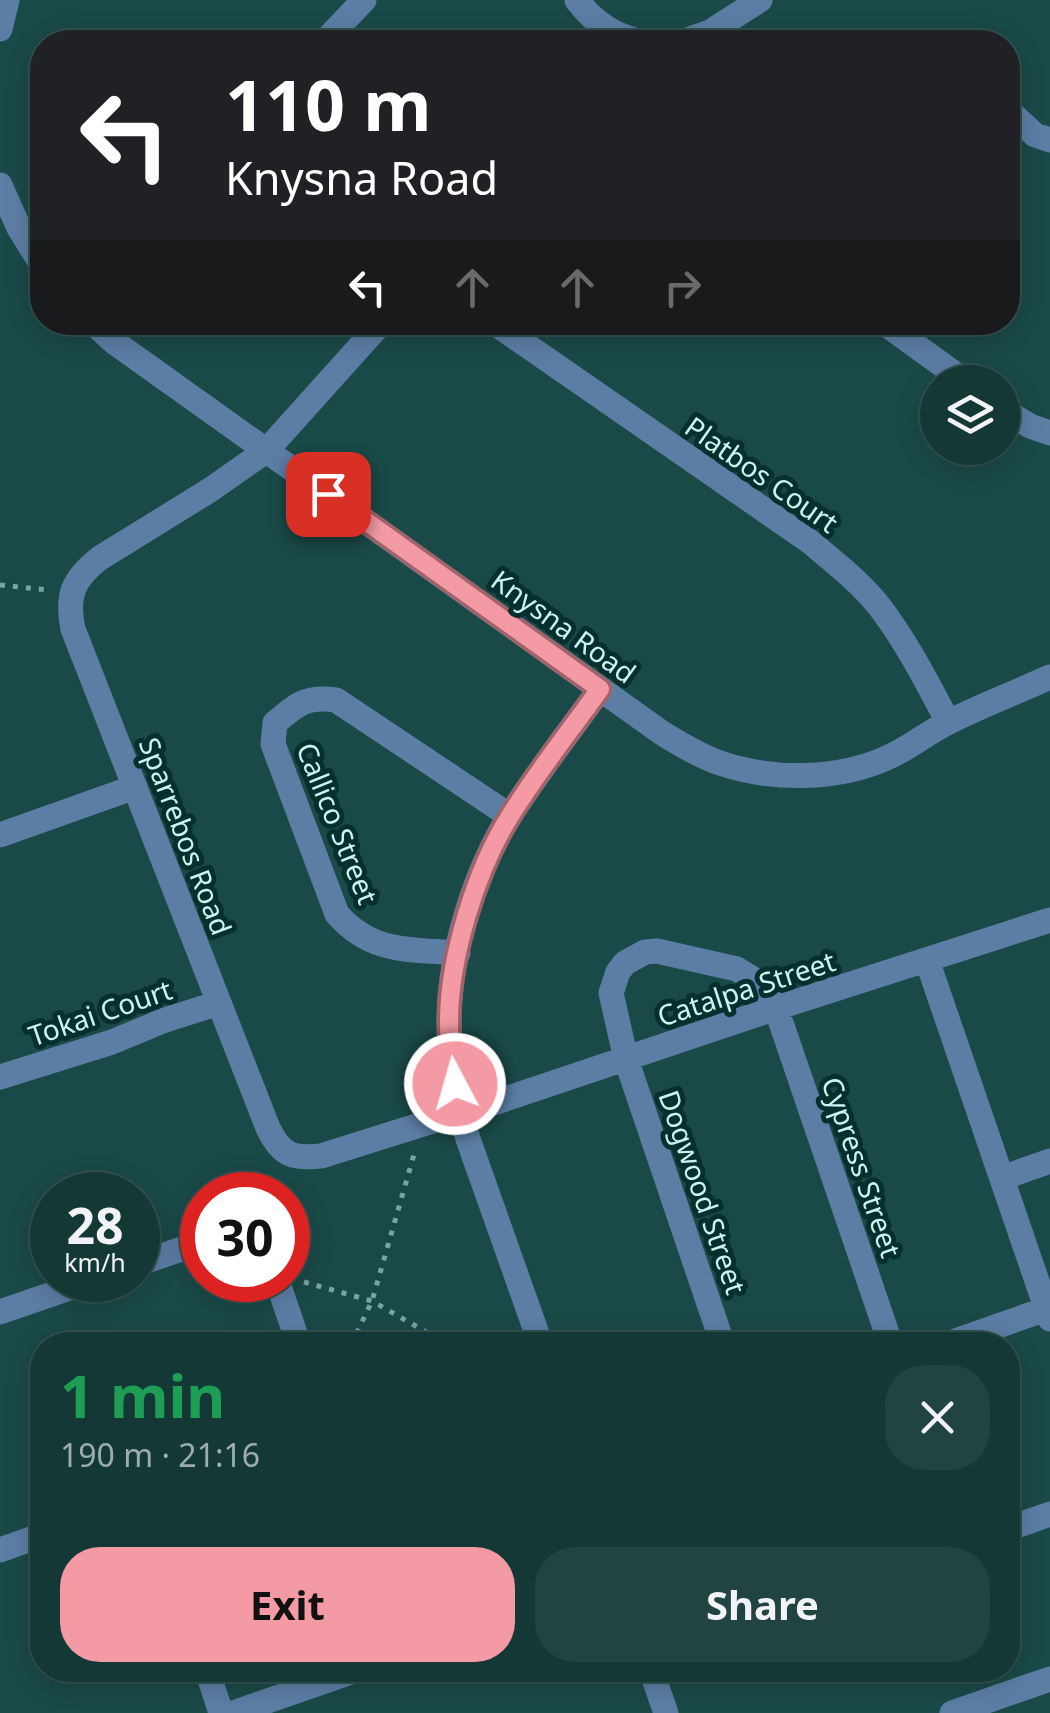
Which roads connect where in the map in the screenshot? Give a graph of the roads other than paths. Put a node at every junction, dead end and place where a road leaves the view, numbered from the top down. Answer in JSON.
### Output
{"nodes":[{"id":1,"x":6,"y":0,"type":"edge"},
{"id":2,"x":364,"y":0,"type":"edge"},
{"id":3,"x":576,"y":0,"type":"edge"},
{"id":4,"x":760,"y":0,"type":"edge"},
{"id":5,"x":0,"y":29,"type":"edge"},
{"id":6,"x":335,"y":30,"type":"edge"},
{"id":7,"x":610,"y":30,"type":"edge"},
{"id":8,"x":713,"y":30,"type":"edge"},
{"id":9,"x":1020,"y":122,"type":"edge"},
{"id":10,"x":1050,"y":140,"type":"edge"},
{"id":11,"x":0,"y":185,"type":"edge"},
{"id":12,"x":30,"y":246,"type":"edge"},
{"id":13,"x":106,"y":335,"type":"edge"},
{"id":14,"x":370,"y":335,"type":"edge"},
{"id":15,"x":512,"y":335,"type":"edge"},
{"id":16,"x":901,"y":335,"type":"edge"},
{"id":17,"x":942,"y":365,"type":"edge"},
{"id":18,"x":1020,"y":420,"type":"edge"},
{"id":19,"x":1050,"y":433,"type":"edge"},
{"id":20,"x":267,"y":450,"type":"junction"},
{"id":21,"x":1050,"y":678,"type":"edge"},
{"id":22,"x":600,"y":689,"type":"junction"},
{"id":23,"x":948,"y":722,"type":"junction"},
{"id":24,"x":135,"y":787,"type":"junction"},
{"id":25,"x":510,"y":816,"type":"junction"},
{"id":26,"x":0,"y":834,"type":"edge"},
{"id":27,"x":1050,"y":920,"type":"edge"},
{"id":28,"x":458,"y":954,"type":"junction"},
{"id":29,"x":928,"y":960,"type":"junction"},
{"id":30,"x":219,"y":1002,"type":"junction"},
{"id":31,"x":776,"y":1008,"type":"junction"},
{"id":32,"x":626,"y":1059,"type":"junction"},
{"id":33,"x":0,"y":1077,"type":"edge"},
{"id":34,"x":461,"y":1114,"type":"junction"},
{"id":35,"x":1050,"y":1162,"type":"edge"},
{"id":36,"x":1002,"y":1178,"type":"junction"},
{"id":37,"x":30,"y":1302,"type":"edge"},
{"id":38,"x":291,"y":1302,"type":"edge"},
{"id":39,"x":0,"y":1312,"type":"edge"},
{"id":40,"x":1048,"y":1314,"type":"edge"},
{"id":41,"x":296,"y":1332,"type":"edge"},
{"id":42,"x":535,"y":1332,"type":"edge"},
{"id":43,"x":720,"y":1332,"type":"edge"},
{"id":44,"x":887,"y":1332,"type":"edge"},
{"id":45,"x":988,"y":1332,"type":"edge"},
{"id":46,"x":1050,"y":1514,"type":"edge"},
{"id":47,"x":1020,"y":1525,"type":"edge"},
{"id":48,"x":30,"y":1539,"type":"edge"},
{"id":49,"x":0,"y":1550,"type":"edge"},
{"id":50,"x":1050,"y":1679,"type":"edge"},
{"id":51,"x":211,"y":1682,"type":"edge"},
{"id":52,"x":323,"y":1682,"type":"edge"},
{"id":53,"x":655,"y":1682,"type":"edge"},
{"id":54,"x":221,"y":1713,"type":"edge"},
{"id":55,"x":233,"y":1713,"type":"edge"},
{"id":56,"x":666,"y":1713,"type":"edge"},
{"id":57,"x":952,"y":1713,"type":"edge"}],
"edges":[{"from":1,"to":5,"type":"street"},
{"from":2,"to":6,"type":"street"},
{"from":3,"to":7,"type":"street"},
{"from":4,"to":8,"type":"street"},
{"from":9,"to":10,"type":"street"},
{"from":11,"to":12,"type":"street"},
{"from":13,"to":20,"type":"street","name":"Knysna Road"},
{"from":14,"to":20,"type":"street"},
{"from":15,"to":23,"type":"street","name":"Platbos Court"},
{"from":16,"to":17,"type":"street"},
{"from":18,"to":19,"type":"street"},
{"from":20,"to":22,"type":"street","name":"Knysna Road"},
{"from":20,"to":24,"type":"street","name":"Sparrebos Road"},
{"from":21,"to":23,"type":"street","name":"Knysna Road"},
{"from":22,"to":23,"type":"street","name":"Knysna Road"},
{"from":22,"to":25,"type":"street"},
{"from":24,"to":26,"type":"street"},
{"from":24,"to":30,"type":"street","name":"Sparrebos Road"},
{"from":25,"to":28,"type":"street"},
{"from":25,"to":28,"type":"street","name":"Callico Street"},
{"from":27,"to":29,"type":"street","name":"Catalpa Street"},
{"from":28,"to":34,"type":"street"},
{"from":29,"to":31,"type":"street","name":"Catalpa Street"},
{"from":29,"to":36,"type":"street"},
{"from":30,"to":33,"type":"street","name":"Tokai Court"},
{"from":30,"to":34,"type":"street","name":"Sparrebos Road"},
{"from":31,"to":32,"type":"street","name":"Catalpa Street"},
{"from":31,"to":32,"type":"street","name":"Dogwood Street"},
{"from":31,"to":44,"type":"street","name":"Cypress Street"},
{"from":32,"to":34,"type":"street","name":"Catalpa Street"},
{"from":32,"to":43,"type":"street","name":"Dogwood Street"},
{"from":34,"to":42,"type":"street"},
{"from":35,"to":36,"type":"street"},
{"from":36,"to":40,"type":"street"},
{"from":37,"to":39,"type":"street"},
{"from":38,"to":41,"type":"street"},
{"from":40,"to":45,"type":"street"},
{"from":46,"to":47,"type":"street"},
{"from":48,"to":49,"type":"street"},
{"from":50,"to":57,"type":"street"},
{"from":51,"to":54,"type":"street"},
{"from":52,"to":55,"type":"street"},
{"from":53,"to":56,"type":"street"}]}
